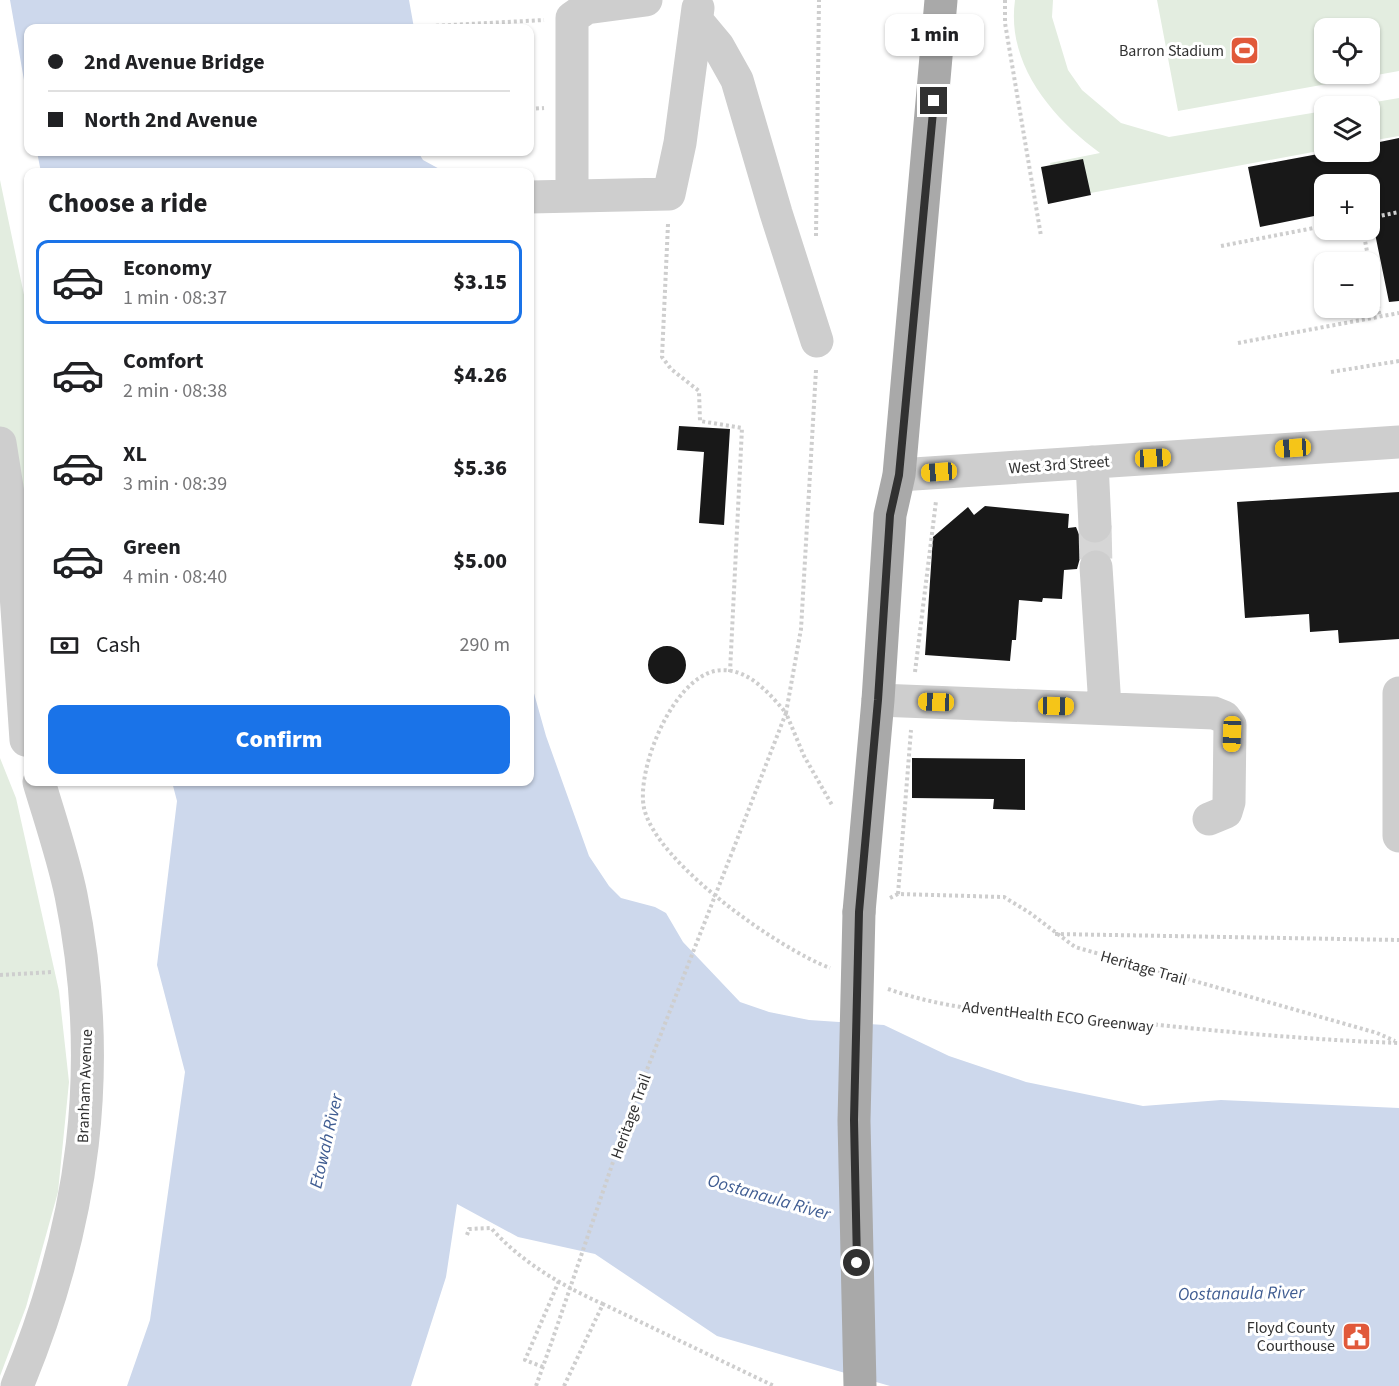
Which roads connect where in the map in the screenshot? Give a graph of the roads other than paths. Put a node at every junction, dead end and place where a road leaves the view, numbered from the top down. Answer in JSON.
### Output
{"nodes":[{"id":1,"x":645,"y":0,"type":"edge"},
{"id":2,"x":941,"y":0,"type":"edge"},
{"id":3,"x":698,"y":11,"type":"edge"},
{"id":4,"x":572,"y":196,"type":"junction"},
{"id":5,"x":534,"y":197,"type":"edge"},
{"id":6,"x":817,"y":341,"type":"dead end"},
{"id":7,"x":1399,"y":442,"type":"edge"},
{"id":8,"x":0,"y":443,"type":"edge"},
{"id":9,"x":1092,"y":462,"type":"junction"},
{"id":10,"x":899,"y":475,"type":"junction"},
{"id":11,"x":1095,"y":526,"type":"tunnel mouth"},
{"id":12,"x":1096,"y":567,"type":"tunnel mouth"},
{"id":13,"x":1399,"y":693,"type":"edge"},
{"id":14,"x":878,"y":700,"type":"junction"},
{"id":15,"x":1105,"y":707,"type":"junction"},
{"id":16,"x":14,"y":724,"type":"edge"},
{"id":17,"x":40,"y":786,"type":"edge"},
{"id":18,"x":1209,"y":819,"type":"dead end"},
{"id":19,"x":1399,"y":836,"type":"edge"},
{"id":20,"x":17,"y":1386,"type":"edge"},
{"id":21,"x":860,"y":1386,"type":"edge"}],
"edges":[{"from":1,"to":4,"type":"street"},
{"from":2,"to":10,"type":"main road"},
{"from":3,"to":4,"type":"street"},
{"from":3,"to":6,"type":"street"},
{"from":4,"to":5,"type":"street"},
{"from":7,"to":9,"type":"street","name":"West 3rd Street"},
{"from":8,"to":16,"type":"street"},
{"from":9,"to":10,"type":"street","name":"West 3rd Street"},
{"from":9,"to":11,"type":"street"},
{"from":10,"to":14,"type":"main road"},
{"from":12,"to":15,"type":"street"},
{"from":13,"to":19,"type":"street"},
{"from":14,"to":15,"type":"street"},
{"from":14,"to":21,"type":"main road","bridge":true},
{"from":15,"to":18,"type":"street"},
{"from":17,"to":20,"type":"street","name":"Branham Avenue"}]}
